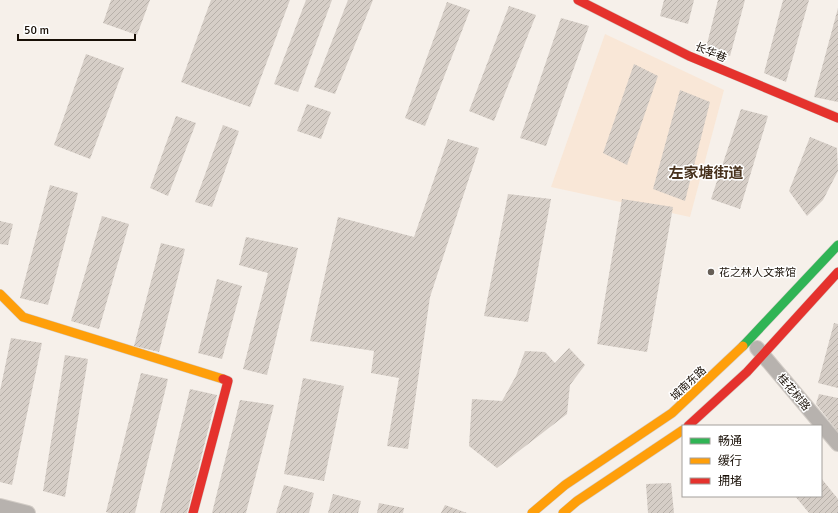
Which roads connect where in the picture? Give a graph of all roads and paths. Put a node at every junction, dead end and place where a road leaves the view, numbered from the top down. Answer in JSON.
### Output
{"nodes":[{"id":1,"x":578,"y":0,"type":"edge"},
{"id":2,"x":838,"y":118,"type":"edge"},
{"id":3,"x":838,"y":245,"type":"edge"},
{"id":4,"x":838,"y":272,"type":"edge"},
{"id":5,"x":0,"y":294,"type":"edge"},
{"id":6,"x":749,"y":341,"type":"junction"},
{"id":7,"x":764,"y":355,"type":"junction"},
{"id":8,"x":689,"y":425,"type":"edge"},
{"id":9,"x":682,"y":431,"type":"edge"},
{"id":10,"x":838,"y":444,"type":"edge"},
{"id":11,"x":0,"y":506,"type":"edge"},
{"id":12,"x":28,"y":513,"type":"edge"},
{"id":13,"x":193,"y":513,"type":"edge"},
{"id":14,"x":532,"y":513,"type":"edge"},
{"id":15,"x":563,"y":513,"type":"edge"}],
"edges":[{"from":1,"to":2,"type":"main road","name":"长华巷"},
{"from":3,"to":6,"type":"main road","name":"城南东路"},
{"from":4,"to":7,"type":"main road"},
{"from":5,"to":13,"type":"main road"},
{"from":6,"to":7,"type":"street","name":"桂花树路"},
{"from":6,"to":14,"type":"main road","name":"城南东路"},
{"from":7,"to":8,"type":"main road"},
{"from":7,"to":10,"type":"street","name":"桂花树路"},
{"from":9,"to":15,"type":"main road"},
{"from":11,"to":12,"type":"street"}]}
